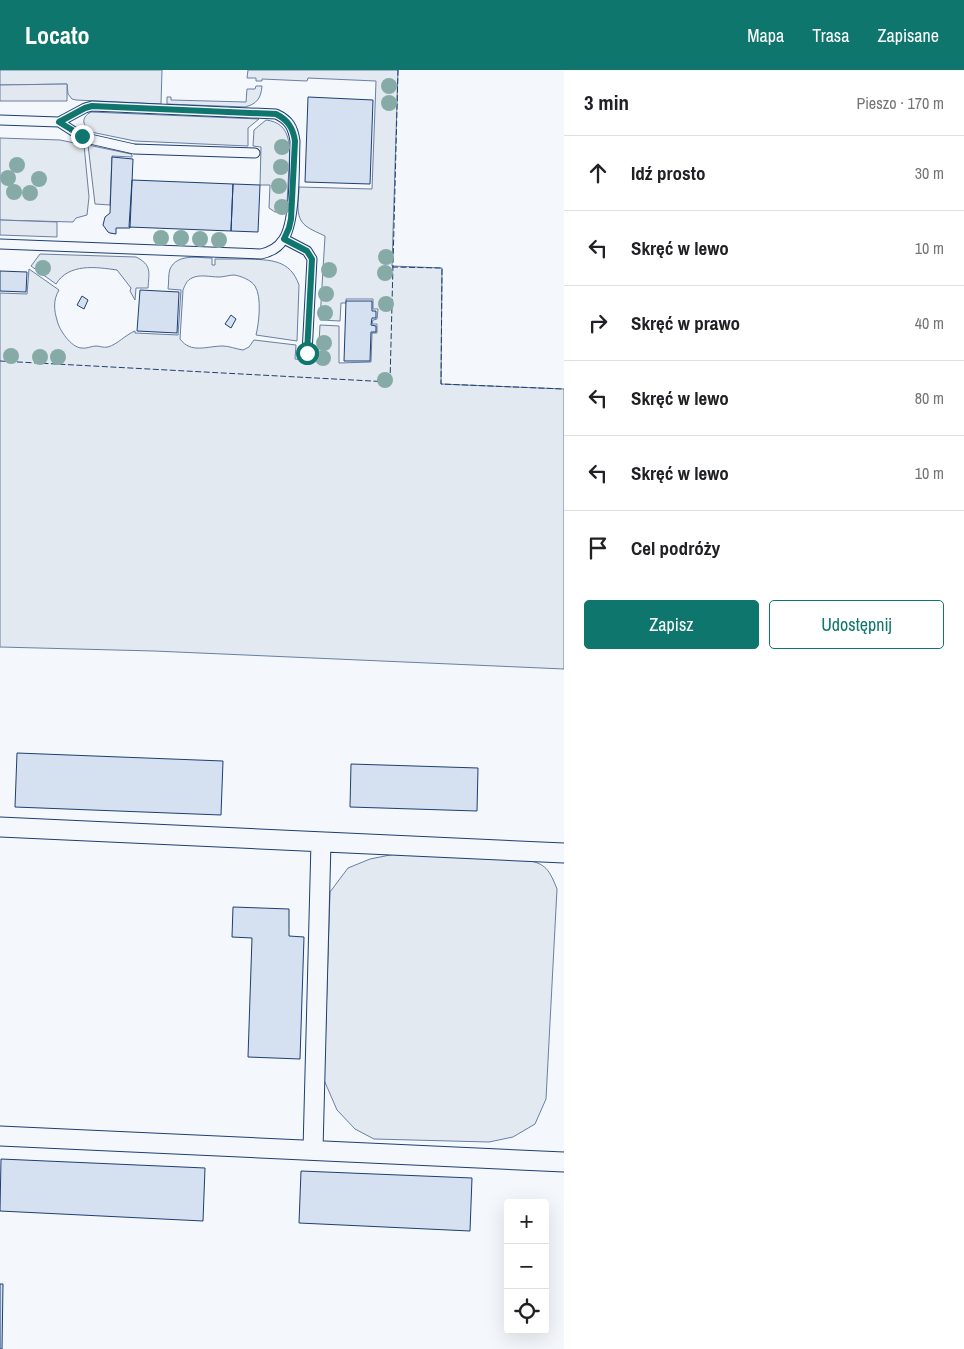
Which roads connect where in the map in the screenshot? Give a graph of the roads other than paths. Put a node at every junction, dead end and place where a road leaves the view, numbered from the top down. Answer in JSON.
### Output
{"nodes":[{"id":1,"x":0,"y":120,"type":"edge"},
{"id":2,"x":59,"y":122,"type":"junction"},
{"id":3,"x":255,"y":153,"type":"dead end"},
{"id":4,"x":284,"y":239,"type":"junction"},
{"id":5,"x":0,"y":244,"type":"edge"},
{"id":6,"x":307,"y":353,"type":"dead end"},
{"id":7,"x":0,"y":828,"type":"edge"},
{"id":8,"x":320,"y":842,"type":"junction"},
{"id":9,"x":564,"y":853,"type":"edge"},
{"id":10,"x":0,"y":1136,"type":"edge"},
{"id":11,"x":314,"y":1150,"type":"junction"},
{"id":12,"x":564,"y":1162,"type":"edge"}],
"edges":[{"from":1,"to":2,"type":"lane"},
{"from":2,"to":3,"type":"lane"},
{"from":2,"to":4,"type":"lane"},
{"from":4,"to":5,"type":"lane"},
{"from":4,"to":6,"type":"lane"},
{"from":7,"to":8,"type":"street"},
{"from":8,"to":9,"type":"street"},
{"from":8,"to":11,"type":"street"},
{"from":10,"to":11,"type":"street"},
{"from":11,"to":12,"type":"street"}]}
